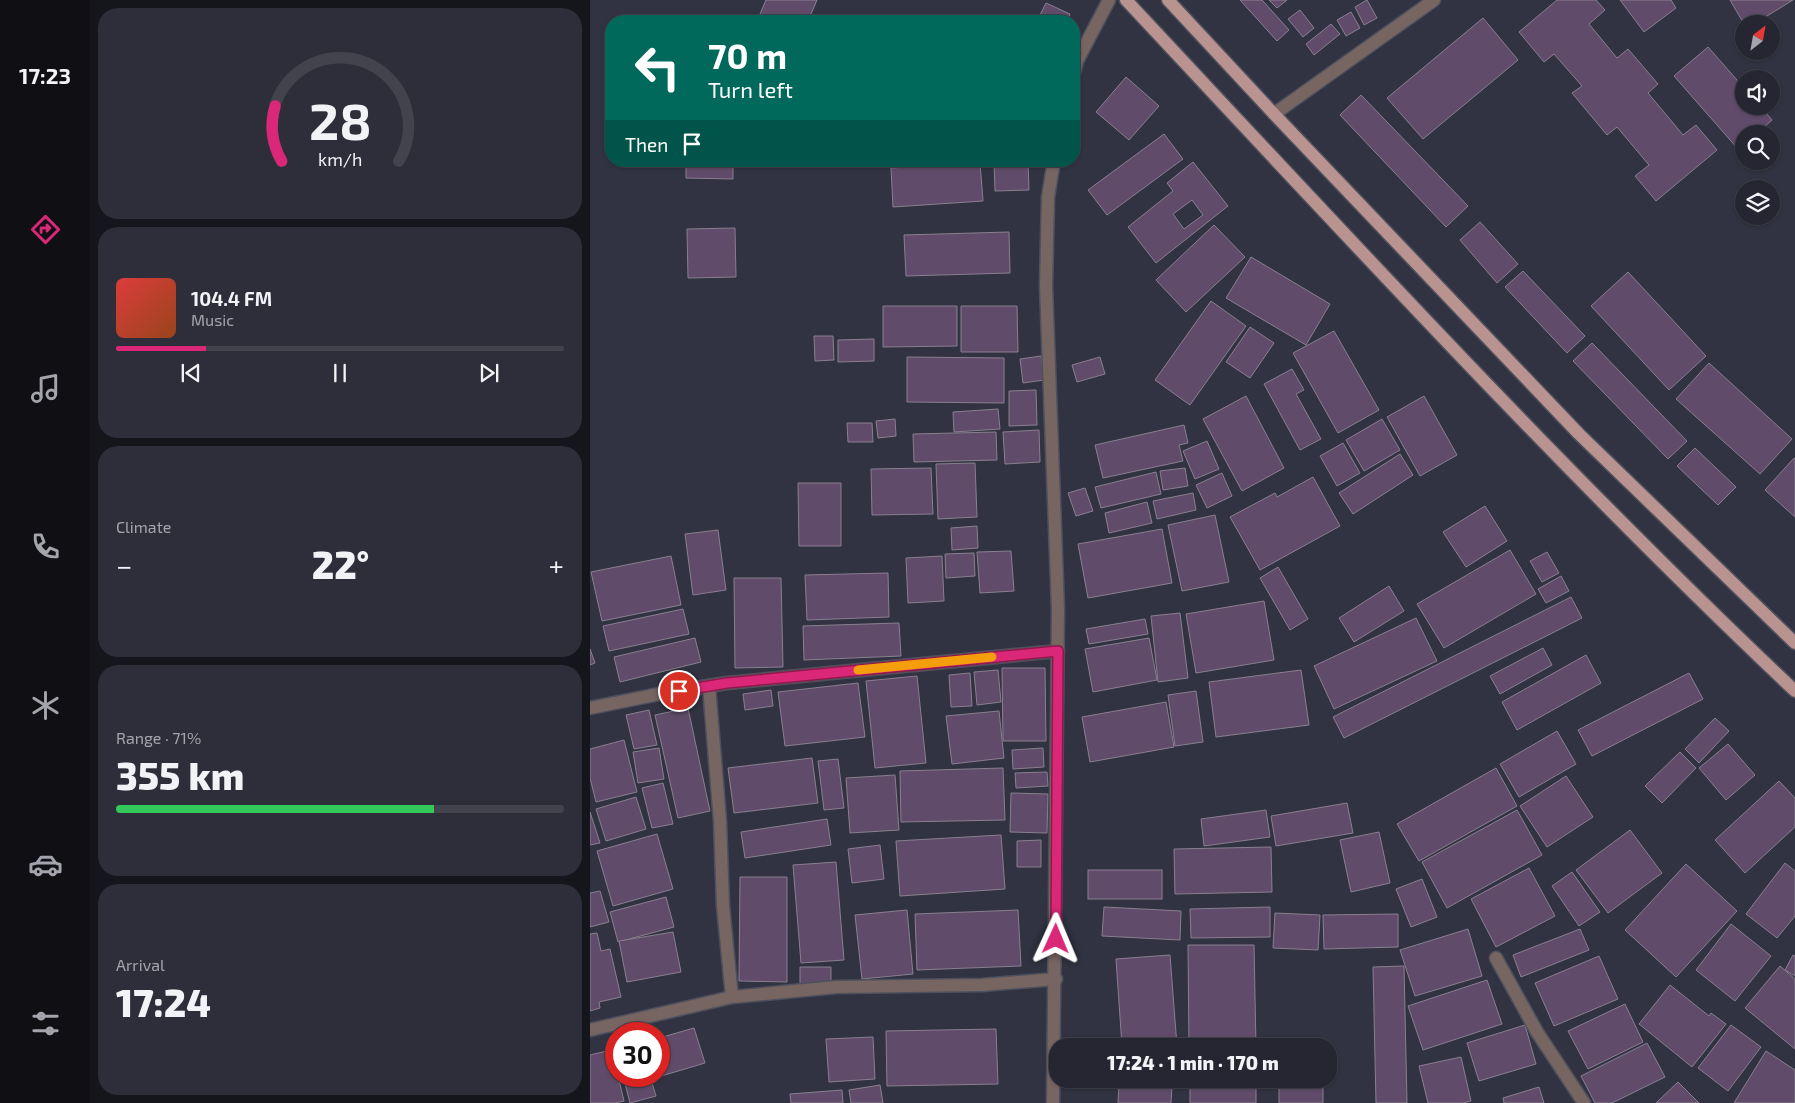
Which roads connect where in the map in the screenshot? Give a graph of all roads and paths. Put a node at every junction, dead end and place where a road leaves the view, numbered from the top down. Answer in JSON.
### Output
{"nodes":[{"id":1,"x":1109,"y":0,"type":"edge"},
{"id":2,"x":1126,"y":0,"type":"edge"},
{"id":3,"x":1168,"y":0,"type":"edge"},
{"id":4,"x":1434,"y":0,"type":"edge"},
{"id":5,"x":1080,"y":55,"type":"edge"},
{"id":6,"x":1274,"y":114,"type":"junction"},
{"id":7,"x":1053,"y":167,"type":"edge"},
{"id":8,"x":1795,"y":643,"type":"edge"},
{"id":9,"x":1058,"y":651,"type":"junction"},
{"id":10,"x":709,"y":686,"type":"junction"},
{"id":11,"x":1795,"y":691,"type":"edge"},
{"id":12,"x":590,"y":708,"type":"edge"},
{"id":13,"x":1496,"y":958,"type":"dead end"},
{"id":14,"x":1056,"y":978,"type":"junction"},
{"id":15,"x":732,"y":997,"type":"junction"},
{"id":16,"x":590,"y":1030,"type":"edge"},
{"id":17,"x":1054,"y":1103,"type":"edge"},
{"id":18,"x":1584,"y":1103,"type":"edge"}],
"edges":[{"from":1,"to":5,"type":"street"},
{"from":2,"to":11,"type":"main road"},
{"from":3,"to":6,"type":"main road"},
{"from":4,"to":6,"type":"street"},
{"from":6,"to":8,"type":"main road"},
{"from":7,"to":9,"type":"street"},
{"from":9,"to":10,"type":"street"},
{"from":9,"to":14,"type":"street"},
{"from":10,"to":12,"type":"street"},
{"from":10,"to":15,"type":"street"},
{"from":13,"to":18,"type":"street"},
{"from":14,"to":15,"type":"street"},
{"from":14,"to":17,"type":"street"},
{"from":15,"to":16,"type":"street"}]}
